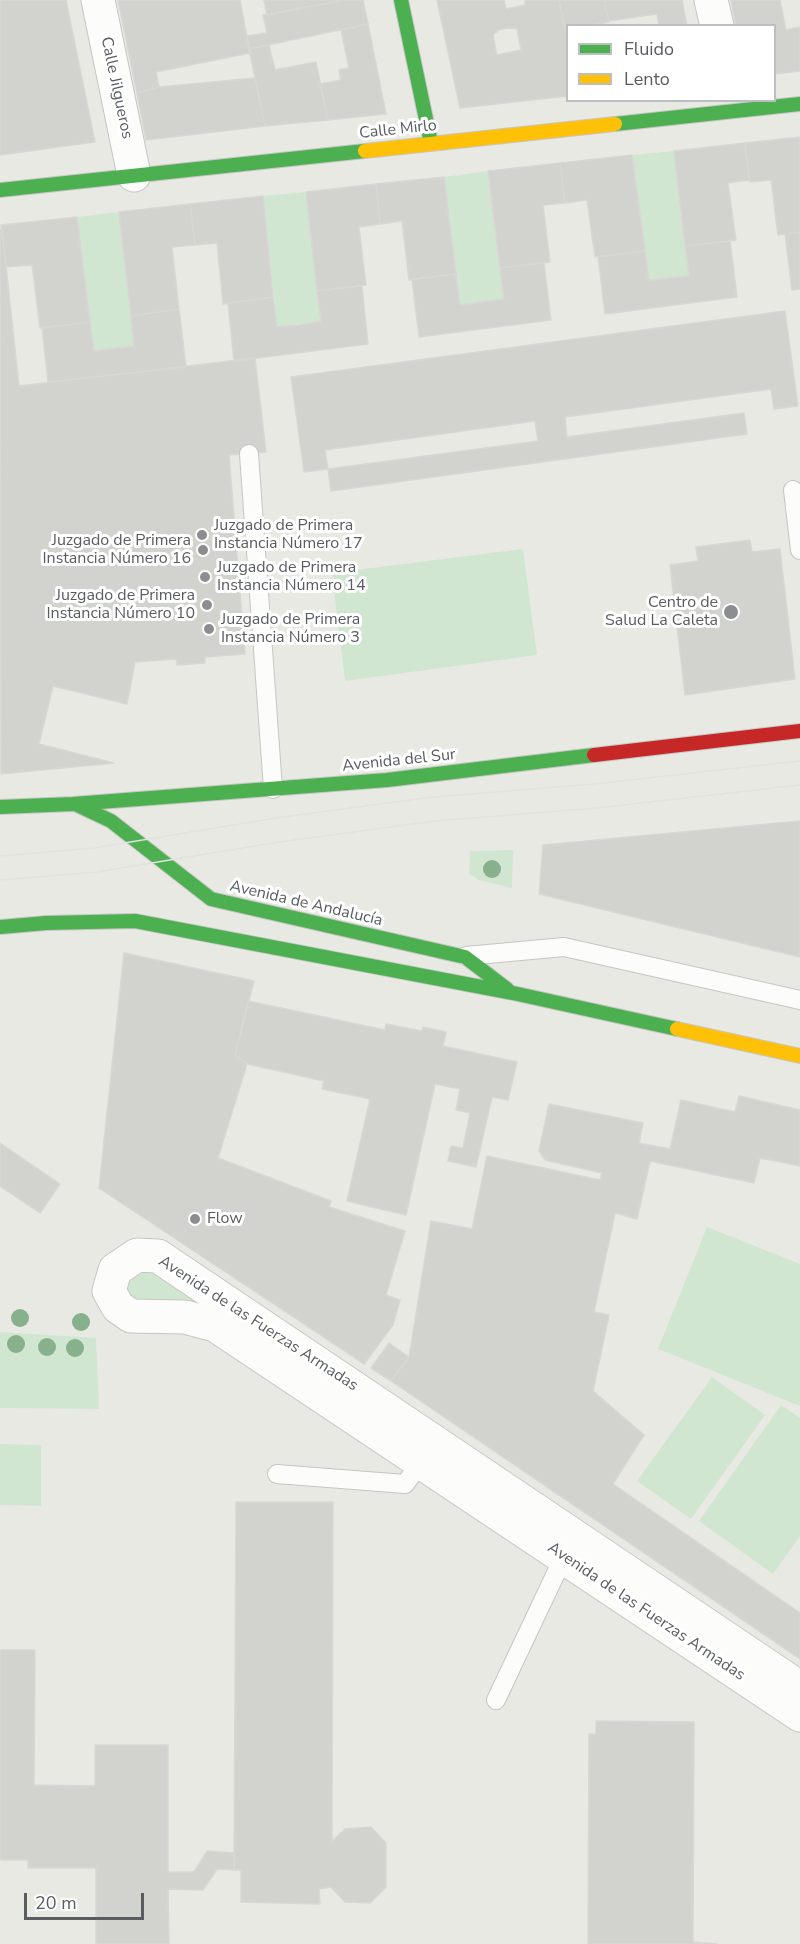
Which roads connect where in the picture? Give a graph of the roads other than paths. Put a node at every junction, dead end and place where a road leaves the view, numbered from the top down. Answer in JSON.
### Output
{"nodes":[{"id":1,"x":98,"y":0,"type":"edge"},
{"id":2,"x":401,"y":0,"type":"edge"},
{"id":3,"x":711,"y":0,"type":"edge"},
{"id":4,"x":717,"y":24,"type":"edge"},
{"id":5,"x":800,"y":104,"type":"edge"},
{"id":6,"x":733,"y":106,"type":"edge"},
{"id":7,"x":431,"y":143,"type":"junction"},
{"id":8,"x":134,"y":175,"type":"junction"},
{"id":9,"x":0,"y":190,"type":"edge"},
{"id":10,"x":249,"y":454,"type":"dead end"},
{"id":11,"x":793,"y":490,"type":"dead end"},
{"id":12,"x":800,"y":550,"type":"edge"},
{"id":13,"x":800,"y":731,"type":"edge"},
{"id":14,"x":273,"y":789,"type":"junction"},
{"id":15,"x":74,"y":804,"type":"junction"},
{"id":16,"x":0,"y":807,"type":"edge"},
{"id":17,"x":0,"y":927,"type":"edge"},
{"id":18,"x":465,"y":957,"type":"junction"},
{"id":19,"x":513,"y":993,"type":"junction"},
{"id":20,"x":800,"y":1000,"type":"edge"},
{"id":21,"x":800,"y":1056,"type":"edge"},
{"id":22,"x":421,"y":1462,"type":"junction"},
{"id":23,"x":277,"y":1474,"type":"dead end"},
{"id":24,"x":566,"y":1559,"type":"junction"},
{"id":25,"x":800,"y":1688,"type":"edge"},
{"id":26,"x":496,"y":1700,"type":"dead end"},
{"id":27,"x":800,"y":1714,"type":"edge"}],
"edges":[{"from":1,"to":8,"type":"street","name":"Calle Jilgueros"},
{"from":2,"to":7,"type":"main road"},
{"from":3,"to":4,"type":"street"},
{"from":5,"to":6,"type":"main road","name":"Calle Mirlo"},
{"from":6,"to":7,"type":"main road","name":"Calle Mirlo"},
{"from":7,"to":8,"type":"main road","name":"Calle Mirlo"},
{"from":8,"to":9,"type":"main road","name":"Calle Mirlo"},
{"from":10,"to":14,"type":"lane"},
{"from":11,"to":12,"type":"lane"},
{"from":13,"to":14,"type":"main road","name":"Avenida del Sur"},
{"from":14,"to":15,"type":"main road","name":"Avenida del Sur"},
{"from":15,"to":16,"type":"main road","name":"Avenida del Sur"},
{"from":15,"to":18,"type":"main road","name":"Avenida de Andalucía"},
{"from":17,"to":19,"type":"main road","name":"Avenida de Andalucía"},
{"from":18,"to":19,"type":"main road","name":"Avenida de Andalucía"},
{"from":18,"to":20,"type":"lane"},
{"from":19,"to":21,"type":"main road","name":"Avenida de Andalucía"},
{"from":22,"to":23,"type":"lane"},
{"from":22,"to":24,"type":"street","name":"Avenida de las Fuerzas Armadas"},
{"from":22,"to":25,"type":"street","name":"Avenida de las Fuerzas Armadas"},
{"from":24,"to":26,"type":"lane"},
{"from":24,"to":27,"type":"street","name":"Avenida de las Fuerzas Armadas"}]}
